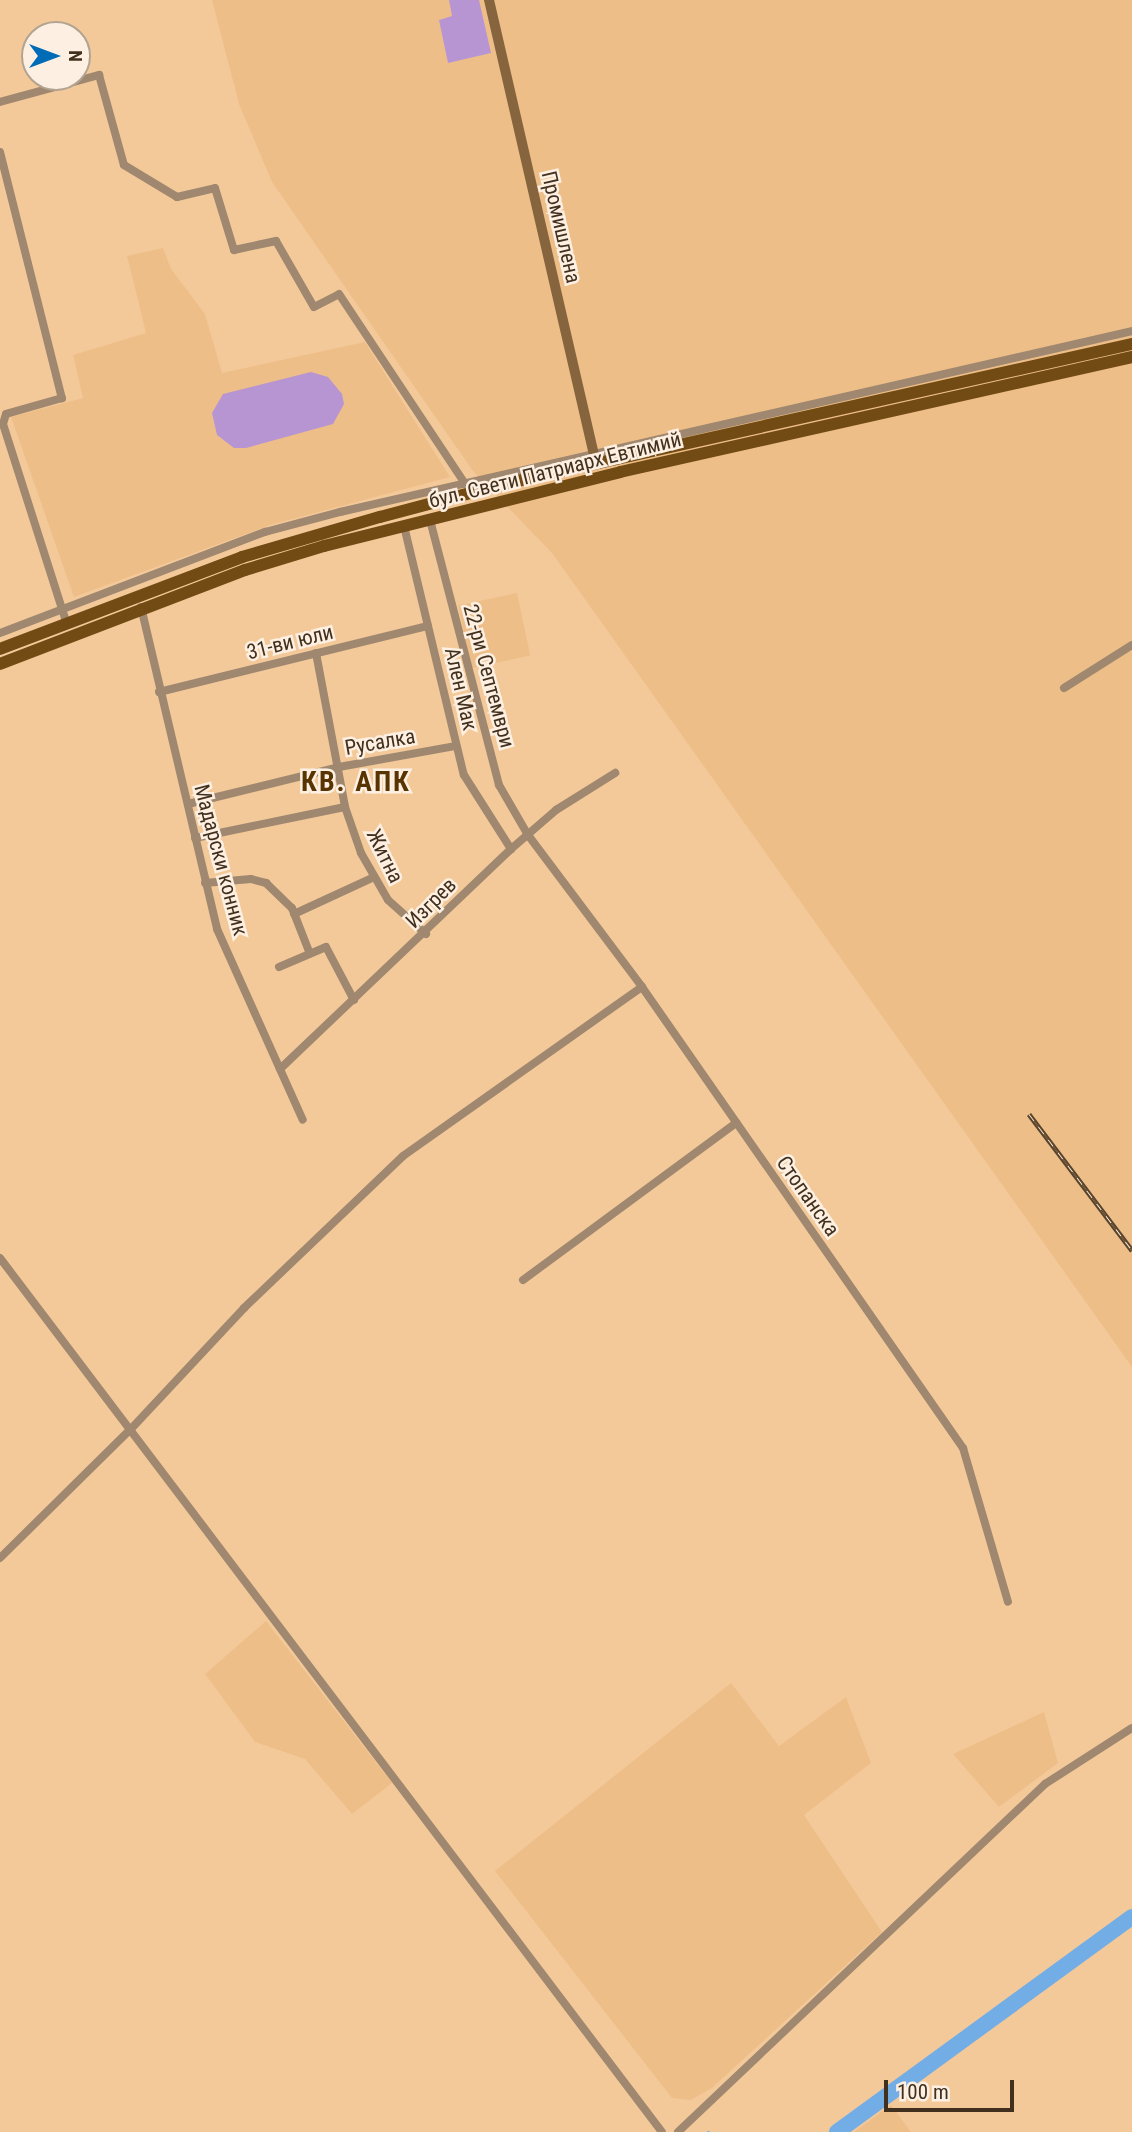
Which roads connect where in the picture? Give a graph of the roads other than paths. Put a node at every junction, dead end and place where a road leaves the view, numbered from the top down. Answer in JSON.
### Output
{"nodes":[{"id":1,"x":489,"y":0,"type":"edge"},
{"id":2,"x":0,"y":102,"type":"edge"},
{"id":3,"x":0,"y":152,"type":"edge"},
{"id":4,"x":1132,"y":331,"type":"edge"},
{"id":5,"x":1132,"y":344,"type":"edge"},
{"id":6,"x":1132,"y":357,"type":"edge"},
{"id":7,"x":595,"y":458,"type":"junction"},
{"id":8,"x":620,"y":472,"type":"junction"},
{"id":9,"x":463,"y":482,"type":"junction"},
{"id":10,"x":572,"y":484,"type":"junction"},
{"id":11,"x":477,"y":492,"type":"junction"},
{"id":12,"x":429,"y":520,"type":"junction"},
{"id":13,"x":404,"y":526,"type":"junction"},
{"id":14,"x":140,"y":604,"type":"junction"},
{"id":15,"x":60,"y":609,"type":"junction"},
{"id":16,"x":67,"y":624,"type":"junction"},
{"id":17,"x":428,"y":626,"type":"junction"},
{"id":18,"x":0,"y":633,"type":"edge"},
{"id":19,"x":1132,"y":645,"type":"edge"},
{"id":20,"x":0,"y":649,"type":"edge"},
{"id":21,"x":316,"y":653,"type":"junction"},
{"id":22,"x":0,"y":664,"type":"edge"},
{"id":23,"x":1064,"y":688,"type":"dead end"},
{"id":24,"x":159,"y":692,"type":"junction"},
{"id":25,"x":456,"y":746,"type":"junction"},
{"id":26,"x":339,"y":767,"type":"junction"},
{"id":27,"x":615,"y":772,"type":"dead end"},
{"id":28,"x":188,"y":804,"type":"junction"},
{"id":29,"x":345,"y":807,"type":"junction"},
{"id":30,"x":528,"y":835,"type":"junction"},
{"id":31,"x":195,"y":838,"type":"junction"},
{"id":32,"x":511,"y":849,"type":"junction"},
{"id":33,"x":374,"y":877,"type":"junction"},
{"id":34,"x":205,"y":883,"type":"junction"},
{"id":35,"x":295,"y":914,"type":"junction"},
{"id":36,"x":426,"y":934,"type":"junction"},
{"id":37,"x":310,"y":954,"type":"junction"},
{"id":38,"x":279,"y":967,"type":"dead end"},
{"id":39,"x":642,"y":988,"type":"junction"},
{"id":40,"x":354,"y":1000,"type":"junction"},
{"id":41,"x":280,"y":1069,"type":"junction"},
{"id":42,"x":303,"y":1121,"type":"dead end"},
{"id":43,"x":736,"y":1123,"type":"junction"},
{"id":44,"x":0,"y":1258,"type":"edge"},
{"id":45,"x":523,"y":1280,"type":"dead end"},
{"id":46,"x":130,"y":1430,"type":"junction"},
{"id":47,"x":0,"y":1558,"type":"edge"},
{"id":48,"x":1008,"y":1602,"type":"dead end"},
{"id":49,"x":1132,"y":1728,"type":"edge"},
{"id":50,"x":662,"y":2132,"type":"edge"},
{"id":51,"x":678,"y":2132,"type":"edge"}],
"edges":[{"from":1,"to":7,"type":"main road","name":"Промишлена"},
{"from":2,"to":9,"type":"street"},
{"from":3,"to":15,"type":"street"},
{"from":4,"to":7,"type":"street"},
{"from":5,"to":7,"type":"main road","name":"бул. Свети Патриарх Евтимий"},
{"from":6,"to":8,"type":"main road","name":"бул. Свети Патриарх Евтимий"},
{"from":7,"to":8,"type":"main road"},
{"from":7,"to":9,"type":"street"},
{"from":7,"to":10,"type":"main road"},
{"from":7,"to":11,"type":"main road","name":"бул. Свети Патриарх Евтимий"},
{"from":8,"to":10,"type":"main road","name":"бул. Свети Патриарх Евтимий"},
{"from":9,"to":11,"type":"street"},
{"from":9,"to":15,"type":"street"},
{"from":10,"to":12,"type":"main road","name":"бул. Свети Патриарх Евтимий"},
{"from":11,"to":14,"type":"main road","name":"бул. Свети Патриарх Евтимий"},
{"from":12,"to":13,"type":"main road","name":"бул. Свети Патриарх Евтимий"},
{"from":12,"to":30,"type":"street","name":"22-ри Септември"},
{"from":13,"to":14,"type":"main road","name":"бул. Свети Патриарх Евтимий"},
{"from":13,"to":17,"type":"street","name":"Ален Мак"},
{"from":14,"to":16,"type":"main road","name":"бул. Свети Патриарх Евтимий"},
{"from":14,"to":22,"type":"main road","name":"бул. Свети Патриарх Евтимий"},
{"from":14,"to":24,"type":"street","name":"Мадарски конник"},
{"from":15,"to":16,"type":"street"},
{"from":15,"to":18,"type":"street"},
{"from":16,"to":20,"type":"main road","name":"бул. Свети Патриарх Евтимий"},
{"from":17,"to":21,"type":"street","name":"31-ви юли"},
{"from":17,"to":25,"type":"street","name":"Ален Мак"},
{"from":19,"to":23,"type":"street"},
{"from":21,"to":24,"type":"street","name":"31-ви юли"},
{"from":21,"to":26,"type":"street","name":"Житна"},
{"from":24,"to":28,"type":"street","name":"Мадарски конник"},
{"from":25,"to":26,"type":"street","name":"Русалка"},
{"from":25,"to":32,"type":"street","name":"Ален Мак"},
{"from":26,"to":28,"type":"street","name":"Русалка"},
{"from":26,"to":29,"type":"street","name":"Житна"},
{"from":27,"to":30,"type":"street","name":"Изгрев"},
{"from":28,"to":31,"type":"street","name":"Мадарски конник"},
{"from":29,"to":31,"type":"street"},
{"from":29,"to":33,"type":"street","name":"Житна"},
{"from":30,"to":32,"type":"street","name":"Изгрев"},
{"from":30,"to":39,"type":"street","name":"Стопанска"},
{"from":31,"to":34,"type":"street","name":"Мадарски конник"},
{"from":32,"to":36,"type":"street","name":"Изгрев"},
{"from":33,"to":35,"type":"street"},
{"from":33,"to":36,"type":"street","name":"Житна"},
{"from":34,"to":35,"type":"street"},
{"from":34,"to":41,"type":"street","name":"Мадарски конник"},
{"from":35,"to":37,"type":"street"},
{"from":36,"to":40,"type":"street","name":"Изгрев"},
{"from":37,"to":38,"type":"street"},
{"from":37,"to":40,"type":"street"},
{"from":39,"to":43,"type":"street","name":"Стопанска"},
{"from":39,"to":46,"type":"street"},
{"from":40,"to":41,"type":"street","name":"Изгрев"},
{"from":41,"to":42,"type":"street","name":"Мадарски конник"},
{"from":43,"to":45,"type":"street"},
{"from":43,"to":48,"type":"street","name":"Стопанска"},
{"from":44,"to":46,"type":"street"},
{"from":46,"to":47,"type":"street"},
{"from":46,"to":50,"type":"street"},
{"from":49,"to":51,"type":"street"}]}
